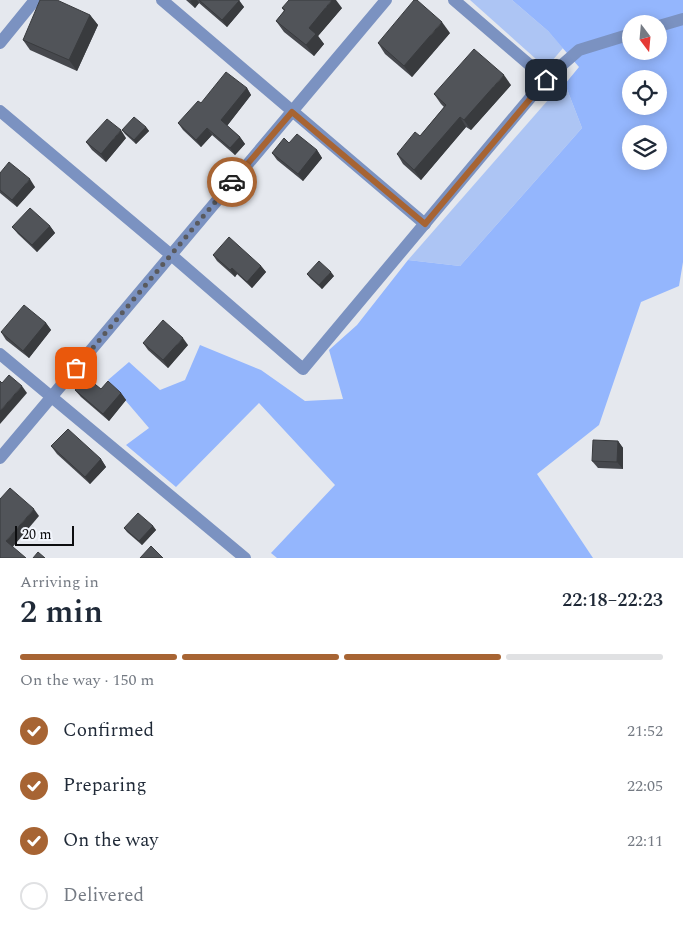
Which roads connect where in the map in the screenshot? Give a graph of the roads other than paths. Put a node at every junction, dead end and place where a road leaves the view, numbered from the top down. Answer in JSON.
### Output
{"nodes":[{"id":1,"x":35,"y":0,"type":"edge"},
{"id":2,"x":162,"y":0,"type":"edge"},
{"id":3,"x":386,"y":0,"type":"edge"},
{"id":4,"x":454,"y":0,"type":"edge"},
{"id":5,"x":683,"y":19,"type":"edge"},
{"id":6,"x":668,"y":23,"type":"edge"},
{"id":7,"x":622,"y":37,"type":"edge"},
{"id":8,"x":0,"y":43,"type":"edge"},
{"id":9,"x":546,"y":80,"type":"junction"},
{"id":10,"x":0,"y":111,"type":"edge"},
{"id":11,"x":292,"y":112,"type":"junction"},
{"id":12,"x":425,"y":224,"type":"junction"},
{"id":13,"x":170,"y":254,"type":"junction"},
{"id":14,"x":0,"y":354,"type":"edge"},
{"id":15,"x":52,"y":396,"type":"junction"},
{"id":16,"x":0,"y":458,"type":"edge"},
{"id":17,"x":245,"y":558,"type":"edge"}],
"edges":[{"from":1,"to":8,"type":"street"},
{"from":2,"to":11,"type":"street"},
{"from":3,"to":11,"type":"street"},
{"from":4,"to":9,"type":"street"},
{"from":5,"to":6,"type":"street"},
{"from":7,"to":9,"type":"street"},
{"from":9,"to":12,"type":"street"},
{"from":10,"to":13,"type":"street"},
{"from":11,"to":12,"type":"street"},
{"from":11,"to":13,"type":"street"},
{"from":12,"to":13,"type":"street"},
{"from":13,"to":15,"type":"street"},
{"from":14,"to":15,"type":"street"},
{"from":15,"to":16,"type":"street"},
{"from":15,"to":17,"type":"street"}]}
